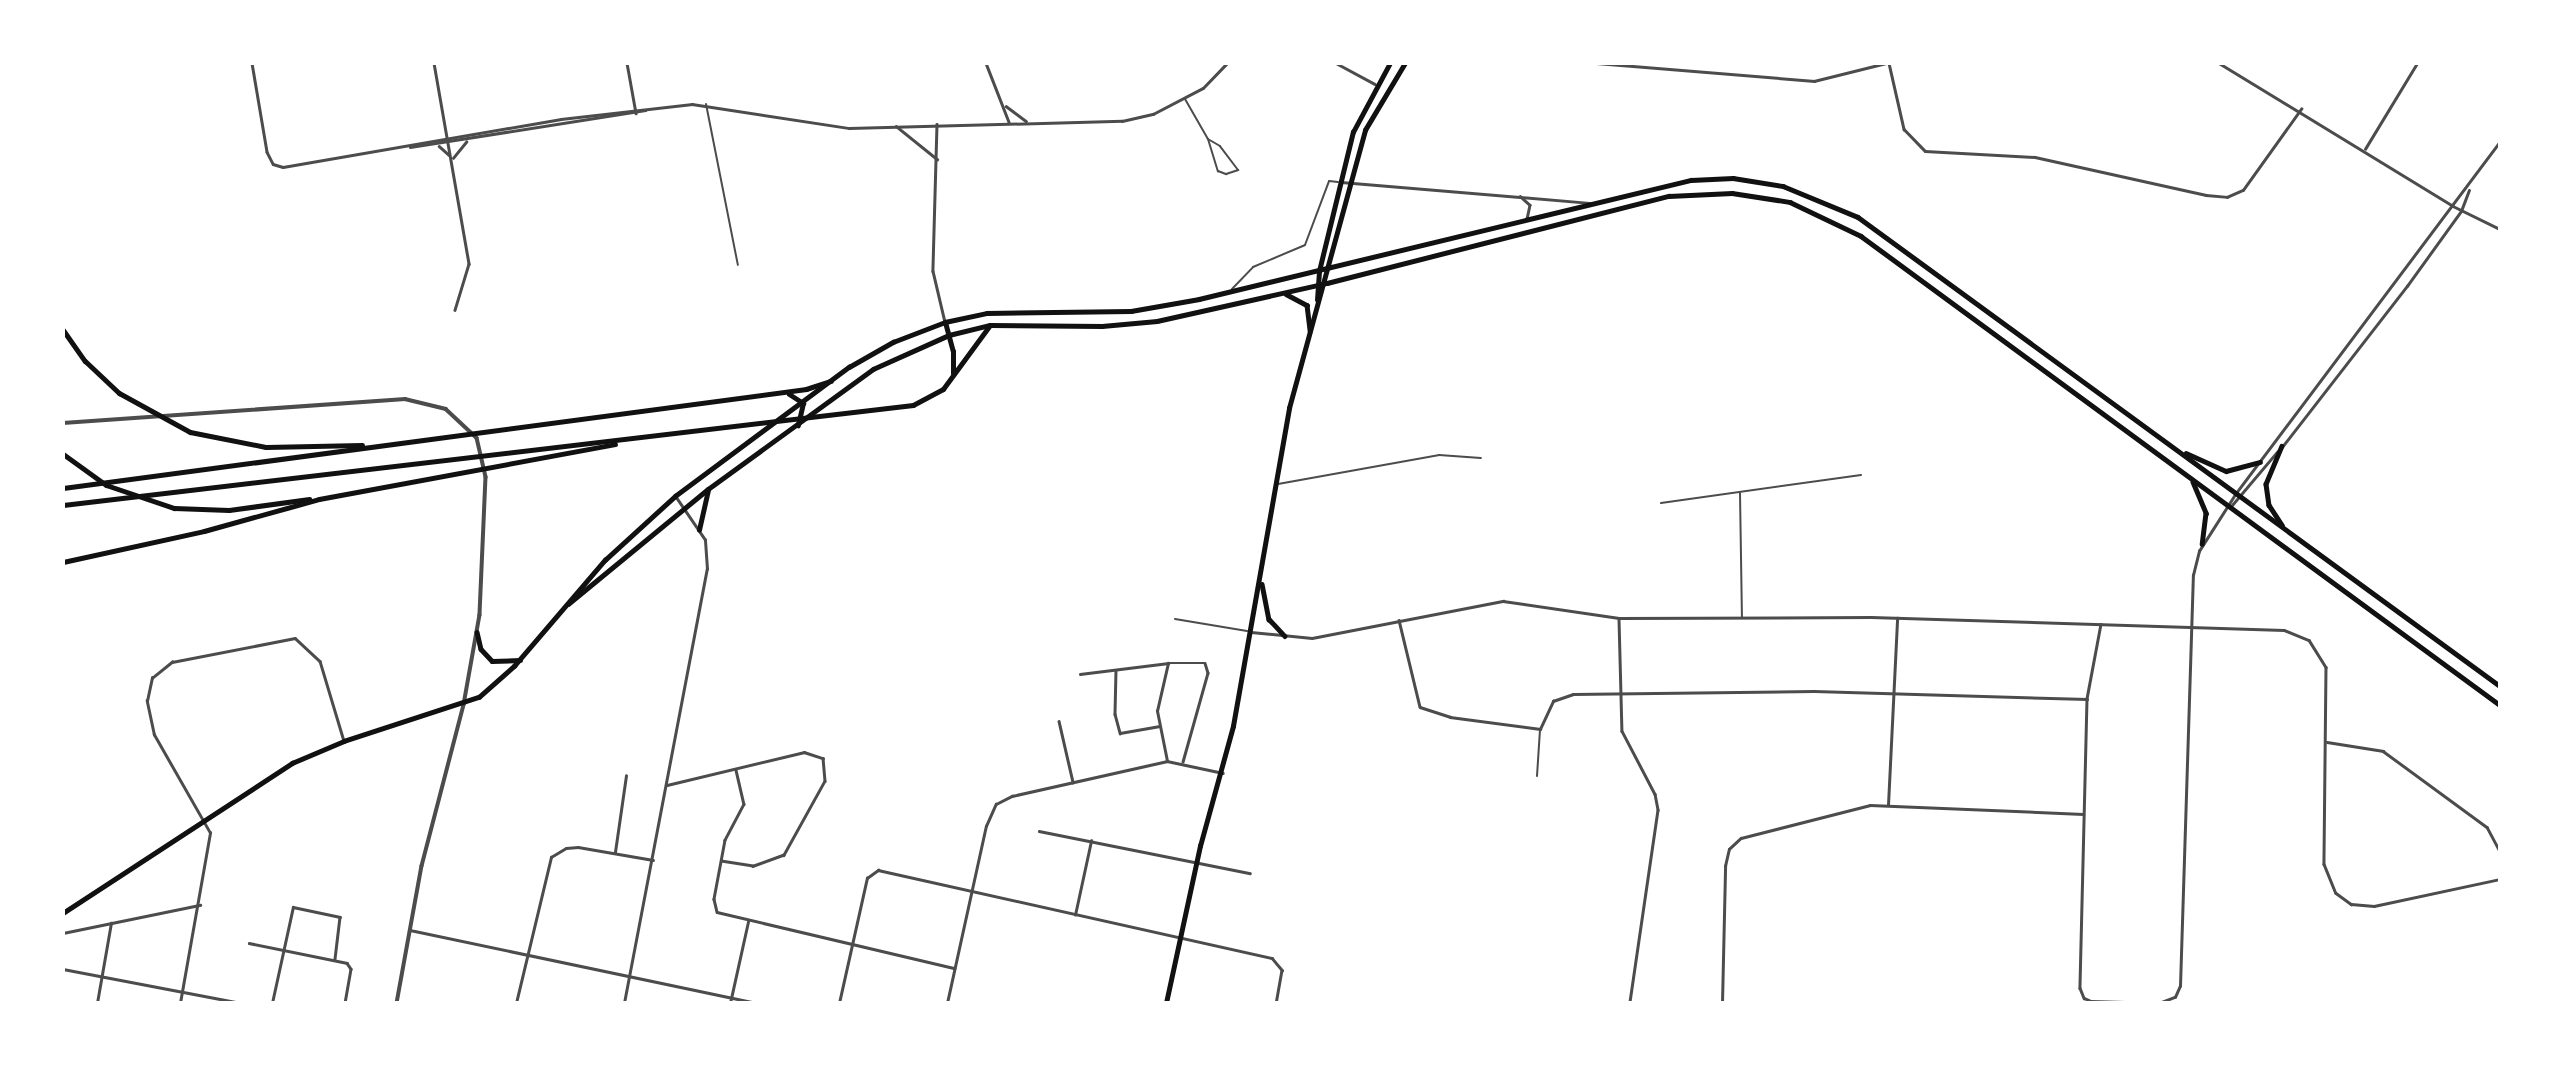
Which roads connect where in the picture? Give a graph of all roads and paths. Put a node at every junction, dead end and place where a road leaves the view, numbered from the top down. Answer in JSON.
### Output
{"nodes":[{"id":1,"x":252,"y":63,"type":"edge"},
{"id":2,"x":434,"y":63,"type":"edge"},
{"id":3,"x":627,"y":63,"type":"edge"},
{"id":4,"x":986,"y":63,"type":"edge"},
{"id":5,"x":1227,"y":63,"type":"edge"},
{"id":6,"x":1336,"y":63,"type":"edge"},
{"id":7,"x":1391,"y":63,"type":"edge"},
{"id":8,"x":1405,"y":63,"type":"edge"},
{"id":9,"x":1596,"y":63,"type":"edge"},
{"id":10,"x":1887,"y":63,"type":"edge"},
{"id":11,"x":2220,"y":63,"type":"edge"},
{"id":12,"x":2417,"y":63,"type":"edge"},
{"id":13,"x":1375,"y":84,"type":"junction"},
{"id":14,"x":1184,"y":98,"type":"junction"},
{"id":15,"x":706,"y":104,"type":"junction"},
{"id":16,"x":1003,"y":104,"type":"junction"},
{"id":17,"x":2301,"y":109,"type":"junction"},
{"id":18,"x":636,"y":111,"type":"junction"},
{"id":19,"x":584,"y":116,"type":"junction"},
{"id":20,"x":585,"y":122,"type":"junction"},
{"id":21,"x":1009,"y":122,"type":"junction"},
{"id":22,"x":1028,"y":122,"type":"junction"},
{"id":23,"x":937,"y":124,"type":"junction"},
{"id":24,"x":896,"y":125,"type":"junction"},
{"id":25,"x":447,"y":138,"type":"junction"},
{"id":26,"x":1208,"y":139,"type":"junction"},
{"id":27,"x":467,"y":141,"type":"junction"},
{"id":28,"x":2500,"y":141,"type":"edge"},
{"id":29,"x":449,"y":144,"type":"junction"},
{"id":30,"x":439,"y":146,"type":"junction"},
{"id":31,"x":406,"y":147,"type":"junction"},
{"id":32,"x":2365,"y":149,"type":"junction"},
{"id":33,"x":937,"y":159,"type":"junction"},
{"id":34,"x":452,"y":160,"type":"junction"},
{"id":35,"x":1341,"y":182,"type":"junction"},
{"id":36,"x":1352,"y":184,"type":"junction"},
{"id":37,"x":2470,"y":186,"type":"junction"},
{"id":38,"x":1520,"y":196,"type":"junction"},
{"id":39,"x":1588,"y":203,"type":"junction"},
{"id":40,"x":2453,"y":206,"type":"junction"},
{"id":41,"x":2461,"y":211,"type":"junction"},
{"id":42,"x":1550,"y":214,"type":"junction"},
{"id":43,"x":1527,"y":219,"type":"junction"},
{"id":44,"x":1553,"y":226,"type":"junction"},
{"id":45,"x":2500,"y":229,"type":"edge"},
{"id":46,"x":738,"y":265,"type":"dead end"},
{"id":47,"x":1329,"y":268,"type":"junction"},
{"id":48,"x":1319,"y":271,"type":"junction"},
{"id":49,"x":1327,"y":284,"type":"junction"},
{"id":50,"x":1316,"y":286,"type":"junction"},
{"id":51,"x":1229,"y":293,"type":"junction"},
{"id":52,"x":1281,"y":293,"type":"junction"},
{"id":53,"x":1317,"y":304,"type":"junction"},
{"id":54,"x":455,"y":310,"type":"dead end"},
{"id":55,"x":945,"y":322,"type":"junction"},
{"id":56,"x":990,"y":325,"type":"junction"},
{"id":57,"x":63,"y":330,"type":"edge"},
{"id":58,"x":1310,"y":331,"type":"junction"},
{"id":59,"x":949,"y":335,"type":"junction"},
{"id":60,"x":953,"y":376,"type":"junction"},
{"id":61,"x":831,"y":381,"type":"junction"},
{"id":62,"x":775,"y":393,"type":"junction"},
{"id":63,"x":803,"y":402,"type":"junction"},
{"id":64,"x":63,"y":423,"type":"edge"},
{"id":65,"x":798,"y":425,"type":"junction"},
{"id":66,"x":638,"y":439,"type":"junction"},
{"id":67,"x":2170,"y":444,"type":"junction"},
{"id":68,"x":367,"y":446,"type":"junction"},
{"id":69,"x":2282,"y":446,"type":"junction"},
{"id":70,"x":63,"y":454,"type":"edge"},
{"id":71,"x":1481,"y":458,"type":"dead end"},
{"id":72,"x":2260,"y":463,"type":"junction"},
{"id":73,"x":1861,"y":475,"type":"dead end"},
{"id":74,"x":2188,"y":477,"type":"junction"},
{"id":75,"x":1274,"y":484,"type":"junction"},
{"id":76,"x":63,"y":488,"type":"edge"},
{"id":77,"x":708,"y":489,"type":"junction"},
{"id":78,"x":1740,"y":493,"type":"junction"},
{"id":79,"x":2236,"y":493,"type":"junction"},
{"id":80,"x":675,"y":496,"type":"junction"},
{"id":81,"x":2242,"y":498,"type":"junction"},
{"id":82,"x":319,"y":499,"type":"junction"},
{"id":83,"x":1661,"y":503,"type":"dead end"},
{"id":84,"x":63,"y":505,"type":"edge"},
{"id":85,"x":2229,"y":507,"type":"junction"},
{"id":86,"x":684,"y":509,"type":"junction"},
{"id":87,"x":699,"y":530,"type":"junction"},
{"id":88,"x":2286,"y":530,"type":"junction"},
{"id":89,"x":2202,"y":544,"type":"junction"},
{"id":90,"x":63,"y":562,"type":"edge"},
{"id":91,"x":1261,"y":580,"type":"junction"},
{"id":92,"x":564,"y":606,"type":"junction"},
{"id":93,"x":1619,"y":618,"type":"junction"},
{"id":94,"x":1742,"y":618,"type":"junction"},
{"id":95,"x":1897,"y":618,"type":"junction"},
{"id":96,"x":1175,"y":619,"type":"dead end"},
{"id":97,"x":1399,"y":620,"type":"junction"},
{"id":98,"x":2101,"y":624,"type":"junction"},
{"id":99,"x":2193,"y":627,"type":"junction"},
{"id":100,"x":477,"y":632,"type":"junction"},
{"id":101,"x":1251,"y":632,"type":"junction"},
{"id":102,"x":1285,"y":636,"type":"junction"},
{"id":103,"x":520,"y":660,"type":"junction"},
{"id":104,"x":1168,"y":663,"type":"junction"},
{"id":105,"x":1116,"y":669,"type":"junction"},
{"id":106,"x":1080,"y":674,"type":"dead end"},
{"id":107,"x":2500,"y":687,"type":"edge"},
{"id":108,"x":1619,"y":692,"type":"junction"},
{"id":109,"x":1894,"y":692,"type":"junction"},
{"id":110,"x":2087,"y":699,"type":"junction"},
{"id":111,"x":464,"y":705,"type":"junction"},
{"id":112,"x":2500,"y":705,"type":"edge"},
{"id":113,"x":1059,"y":720,"type":"dead end"},
{"id":114,"x":1159,"y":726,"type":"junction"},
{"id":115,"x":1540,"y":729,"type":"junction"},
{"id":116,"x":344,"y":741,"type":"junction"},
{"id":117,"x":2326,"y":742,"type":"junction"},
{"id":118,"x":1167,"y":761,"type":"junction"},
{"id":119,"x":1183,"y":762,"type":"junction"},
{"id":120,"x":736,"y":770,"type":"junction"},
{"id":121,"x":1223,"y":773,"type":"junction"},
{"id":122,"x":626,"y":776,"type":"dead end"},
{"id":123,"x":1537,"y":776,"type":"dead end"},
{"id":124,"x":1073,"y":782,"type":"junction"},
{"id":125,"x":667,"y":785,"type":"junction"},
{"id":126,"x":1888,"y":805,"type":"junction"},
{"id":127,"x":2083,"y":814,"type":"junction"},
{"id":128,"x":204,"y":818,"type":"junction"},
{"id":129,"x":1039,"y":831,"type":"dead end"},
{"id":130,"x":1091,"y":841,"type":"junction"},
{"id":131,"x":2500,"y":851,"type":"edge"},
{"id":132,"x":615,"y":853,"type":"junction"},
{"id":133,"x":653,"y":860,"type":"junction"},
{"id":134,"x":721,"y":861,"type":"junction"},
{"id":135,"x":1196,"y":861,"type":"junction"},
{"id":136,"x":1250,"y":873,"type":"dead end"},
{"id":137,"x":2500,"y":879,"type":"edge"},
{"id":138,"x":971,"y":891,"type":"junction"},
{"id":139,"x":200,"y":905,"type":"junction"},
{"id":140,"x":63,"y":913,"type":"edge"},
{"id":141,"x":1075,"y":915,"type":"junction"},
{"id":142,"x":748,"y":922,"type":"junction"},
{"id":143,"x":111,"y":923,"type":"junction"},
{"id":144,"x":410,"y":930,"type":"junction"},
{"id":145,"x":63,"y":933,"type":"edge"},
{"id":146,"x":1178,"y":938,"type":"junction"},
{"id":147,"x":248,"y":943,"type":"dead end"},
{"id":148,"x":852,"y":945,"type":"junction"},
{"id":149,"x":283,"y":949,"type":"junction"},
{"id":150,"x":527,"y":954,"type":"junction"},
{"id":151,"x":335,"y":959,"type":"junction"},
{"id":152,"x":954,"y":968,"type":"junction"},
{"id":153,"x":63,"y":969,"type":"edge"},
{"id":154,"x":102,"y":976,"type":"junction"},
{"id":155,"x":630,"y":976,"type":"junction"},
{"id":156,"x":182,"y":992,"type":"junction"},
{"id":157,"x":732,"y":997,"type":"junction"},
{"id":158,"x":97,"y":1003,"type":"edge"},
{"id":159,"x":180,"y":1003,"type":"edge"},
{"id":160,"x":242,"y":1003,"type":"edge"},
{"id":161,"x":272,"y":1003,"type":"edge"},
{"id":162,"x":345,"y":1003,"type":"edge"},
{"id":163,"x":397,"y":1003,"type":"edge"},
{"id":164,"x":516,"y":1003,"type":"edge"},
{"id":165,"x":624,"y":1003,"type":"edge"},
{"id":166,"x":730,"y":1003,"type":"edge"},
{"id":167,"x":757,"y":1003,"type":"edge"},
{"id":168,"x":839,"y":1003,"type":"edge"},
{"id":169,"x":947,"y":1003,"type":"edge"},
{"id":170,"x":1166,"y":1003,"type":"edge"},
{"id":171,"x":1276,"y":1003,"type":"edge"},
{"id":172,"x":1630,"y":1003,"type":"edge"},
{"id":173,"x":1722,"y":1003,"type":"edge"}],
"edges":[{"from":1,"to":31,"type":"street"},
{"from":2,"to":25,"type":"street"},
{"from":3,"to":18,"type":"street"},
{"from":4,"to":16,"type":"street"},
{"from":5,"to":14,"type":"street"},
{"from":6,"to":13,"type":"street"},
{"from":7,"to":13,"type":"main road"},
{"from":8,"to":36,"type":"main road"},
{"from":9,"to":10,"type":"street"},
{"from":10,"to":17,"type":"street"},
{"from":11,"to":17,"type":"street"},
{"from":12,"to":32,"type":"street"},
{"from":13,"to":35,"type":"main road"},
{"from":14,"to":22,"type":"street"},
{"from":14,"to":26,"type":"lane"},
{"from":15,"to":18,"type":"street"},
{"from":15,"to":24,"type":"street"},
{"from":15,"to":46,"type":"lane"},
{"from":16,"to":21,"type":"street"},
{"from":16,"to":22,"type":"street"},
{"from":17,"to":32,"type":"street"},
{"from":18,"to":19,"type":"street"},
{"from":18,"to":20,"type":"street"},
{"from":19,"to":20,"type":"street"},
{"from":19,"to":25,"type":"street"},
{"from":20,"to":27,"type":"street"},
{"from":21,"to":22,"type":"street"},
{"from":21,"to":23,"type":"street"},
{"from":23,"to":24,"type":"street"},
{"from":23,"to":33,"type":"street"},
{"from":24,"to":33,"type":"street"},
{"from":25,"to":29,"type":"street"},
{"from":25,"to":31,"type":"street"},
{"from":26,"to":26,"type":"lane"},
{"from":27,"to":29,"type":"street"},
{"from":27,"to":34,"type":"street"},
{"from":28,"to":37,"type":"street"},
{"from":29,"to":30,"type":"street"},
{"from":29,"to":34,"type":"street"},
{"from":30,"to":31,"type":"street"},
{"from":30,"to":34,"type":"street"},
{"from":32,"to":40,"type":"street"},
{"from":33,"to":55,"type":"street"},
{"from":34,"to":54,"type":"street"},
{"from":35,"to":36,"type":"street"},
{"from":35,"to":48,"type":"main road"},
{"from":35,"to":51,"type":"lane"},
{"from":36,"to":38,"type":"street"},
{"from":36,"to":47,"type":"main road"},
{"from":37,"to":40,"type":"street"},
{"from":37,"to":41,"type":"street"},
{"from":38,"to":39,"type":"street"},
{"from":38,"to":43,"type":"street"},
{"from":39,"to":42,"type":"main road"},
{"from":39,"to":67,"type":"main road"},
{"from":40,"to":41,"type":"street"},
{"from":40,"to":72,"type":"street"},
{"from":41,"to":45,"type":"street"},
{"from":41,"to":69,"type":"street"},
{"from":42,"to":43,"type":"main road"},
{"from":42,"to":44,"type":"main road"},
{"from":43,"to":47,"type":"main road"},
{"from":44,"to":49,"type":"main road"},
{"from":44,"to":74,"type":"main road"},
{"from":47,"to":48,"type":"main road"},
{"from":47,"to":49,"type":"main road"},
{"from":48,"to":50,"type":"main road"},
{"from":48,"to":51,"type":"main road"},
{"from":49,"to":50,"type":"main road"},
{"from":49,"to":53,"type":"main road"},
{"from":50,"to":52,"type":"main road"},
{"from":50,"to":53,"type":"main road"},
{"from":51,"to":55,"type":"main road"},
{"from":52,"to":56,"type":"main road"},
{"from":52,"to":58,"type":"main road"},
{"from":53,"to":58,"type":"main road"},
{"from":55,"to":59,"type":"highway"},
{"from":55,"to":61,"type":"main road"},
{"from":56,"to":59,"type":"main road"},
{"from":56,"to":60,"type":"highway"},
{"from":57,"to":68,"type":"highway"},
{"from":58,"to":75,"type":"main road"},
{"from":59,"to":60,"type":"highway"},
{"from":59,"to":65,"type":"main road"},
{"from":60,"to":66,"type":"highway"},
{"from":61,"to":62,"type":"highway"},
{"from":61,"to":63,"type":"main road"},
{"from":62,"to":63,"type":"highway"},
{"from":62,"to":68,"type":"highway"},
{"from":63,"to":65,"type":"highway"},
{"from":63,"to":80,"type":"main road"},
{"from":64,"to":100,"type":"street"},
{"from":65,"to":77,"type":"main road"},
{"from":66,"to":82,"type":"highway"},
{"from":66,"to":84,"type":"highway"},
{"from":67,"to":72,"type":"main road"},
{"from":67,"to":79,"type":"main road"},
{"from":68,"to":76,"type":"highway"},
{"from":69,"to":81,"type":"street"},
{"from":69,"to":88,"type":"main road"},
{"from":70,"to":82,"type":"highway"},
{"from":71,"to":75,"type":"lane"},
{"from":72,"to":79,"type":"street"},
{"from":73,"to":78,"type":"lane"},
{"from":74,"to":85,"type":"main road"},
{"from":74,"to":89,"type":"main road"},
{"from":75,"to":91,"type":"main road"},
{"from":77,"to":86,"type":"main road"},
{"from":77,"to":87,"type":"main road"},
{"from":78,"to":83,"type":"lane"},
{"from":78,"to":94,"type":"lane"},
{"from":79,"to":81,"type":"main road"},
{"from":79,"to":85,"type":"street"},
{"from":80,"to":86,"type":"street"},
{"from":80,"to":92,"type":"main road"},
{"from":81,"to":85,"type":"street"},
{"from":81,"to":88,"type":"main road"},
{"from":82,"to":90,"type":"highway"},
{"from":85,"to":89,"type":"street"},
{"from":85,"to":112,"type":"main road"},
{"from":86,"to":87,"type":"street"},
{"from":86,"to":92,"type":"main road"},
{"from":87,"to":125,"type":"street"},
{"from":88,"to":107,"type":"main road"},
{"from":89,"to":99,"type":"street"},
{"from":91,"to":101,"type":"main road"},
{"from":91,"to":102,"type":"main road"},
{"from":92,"to":103,"type":"main road"},
{"from":93,"to":94,"type":"street"},
{"from":93,"to":97,"type":"street"},
{"from":93,"to":108,"type":"street"},
{"from":94,"to":95,"type":"street"},
{"from":95,"to":98,"type":"street"},
{"from":95,"to":109,"type":"street"},
{"from":96,"to":101,"type":"lane"},
{"from":97,"to":102,"type":"street"},
{"from":97,"to":115,"type":"street"},
{"from":98,"to":99,"type":"street"},
{"from":98,"to":110,"type":"street"},
{"from":99,"to":117,"type":"street"},
{"from":99,"to":127,"type":"street"},
{"from":100,"to":103,"type":"main road"},
{"from":100,"to":111,"type":"street"},
{"from":101,"to":102,"type":"street"},
{"from":101,"to":121,"type":"main road"},
{"from":103,"to":111,"type":"main road"},
{"from":104,"to":105,"type":"street"},
{"from":104,"to":114,"type":"street"},
{"from":104,"to":119,"type":"street"},
{"from":105,"to":106,"type":"street"},
{"from":105,"to":114,"type":"street"},
{"from":108,"to":109,"type":"street"},
{"from":108,"to":115,"type":"street"},
{"from":108,"to":172,"type":"street"},
{"from":109,"to":110,"type":"street"},
{"from":109,"to":126,"type":"street"},
{"from":110,"to":127,"type":"street"},
{"from":111,"to":116,"type":"main road"},
{"from":111,"to":144,"type":"street"},
{"from":113,"to":124,"type":"street"},
{"from":114,"to":118,"type":"street"},
{"from":115,"to":123,"type":"lane"},
{"from":116,"to":128,"type":"main road"},
{"from":116,"to":128,"type":"street"},
{"from":117,"to":131,"type":"street"},
{"from":117,"to":137,"type":"street"},
{"from":118,"to":119,"type":"street"},
{"from":118,"to":124,"type":"street"},
{"from":119,"to":121,"type":"street"},
{"from":120,"to":125,"type":"street"},
{"from":120,"to":134,"type":"street"},
{"from":120,"to":134,"type":"street"},
{"from":121,"to":135,"type":"main road"},
{"from":122,"to":132,"type":"street"},
{"from":124,"to":138,"type":"street"},
{"from":125,"to":133,"type":"street"},
{"from":126,"to":127,"type":"street"},
{"from":126,"to":173,"type":"street"},
{"from":128,"to":139,"type":"street"},
{"from":128,"to":140,"type":"main road"},
{"from":129,"to":130,"type":"street"},
{"from":130,"to":135,"type":"street"},
{"from":130,"to":141,"type":"street"},
{"from":132,"to":133,"type":"street"},
{"from":132,"to":150,"type":"street"},
{"from":133,"to":155,"type":"street"},
{"from":134,"to":142,"type":"street"},
{"from":135,"to":136,"type":"street"},
{"from":135,"to":146,"type":"main road"},
{"from":138,"to":141,"type":"street"},
{"from":138,"to":148,"type":"street"},
{"from":138,"to":152,"type":"street"},
{"from":139,"to":143,"type":"street"},
{"from":139,"to":156,"type":"street"},
{"from":141,"to":146,"type":"street"},
{"from":142,"to":148,"type":"street"},
{"from":142,"to":157,"type":"street"},
{"from":143,"to":145,"type":"street"},
{"from":143,"to":154,"type":"street"},
{"from":144,"to":150,"type":"street"},
{"from":144,"to":163,"type":"street"},
{"from":146,"to":170,"type":"main road"},
{"from":146,"to":171,"type":"street"},
{"from":147,"to":149,"type":"street"},
{"from":148,"to":152,"type":"street"},
{"from":148,"to":168,"type":"street"},
{"from":149,"to":151,"type":"street"},
{"from":149,"to":151,"type":"street"},
{"from":149,"to":161,"type":"street"},
{"from":150,"to":155,"type":"street"},
{"from":150,"to":164,"type":"street"},
{"from":151,"to":162,"type":"street"},
{"from":152,"to":169,"type":"street"},
{"from":153,"to":154,"type":"street"},
{"from":154,"to":156,"type":"street"},
{"from":154,"to":158,"type":"street"},
{"from":155,"to":157,"type":"street"},
{"from":155,"to":165,"type":"street"},
{"from":156,"to":159,"type":"street"},
{"from":156,"to":160,"type":"street"},
{"from":157,"to":166,"type":"street"},
{"from":157,"to":167,"type":"street"}]}
